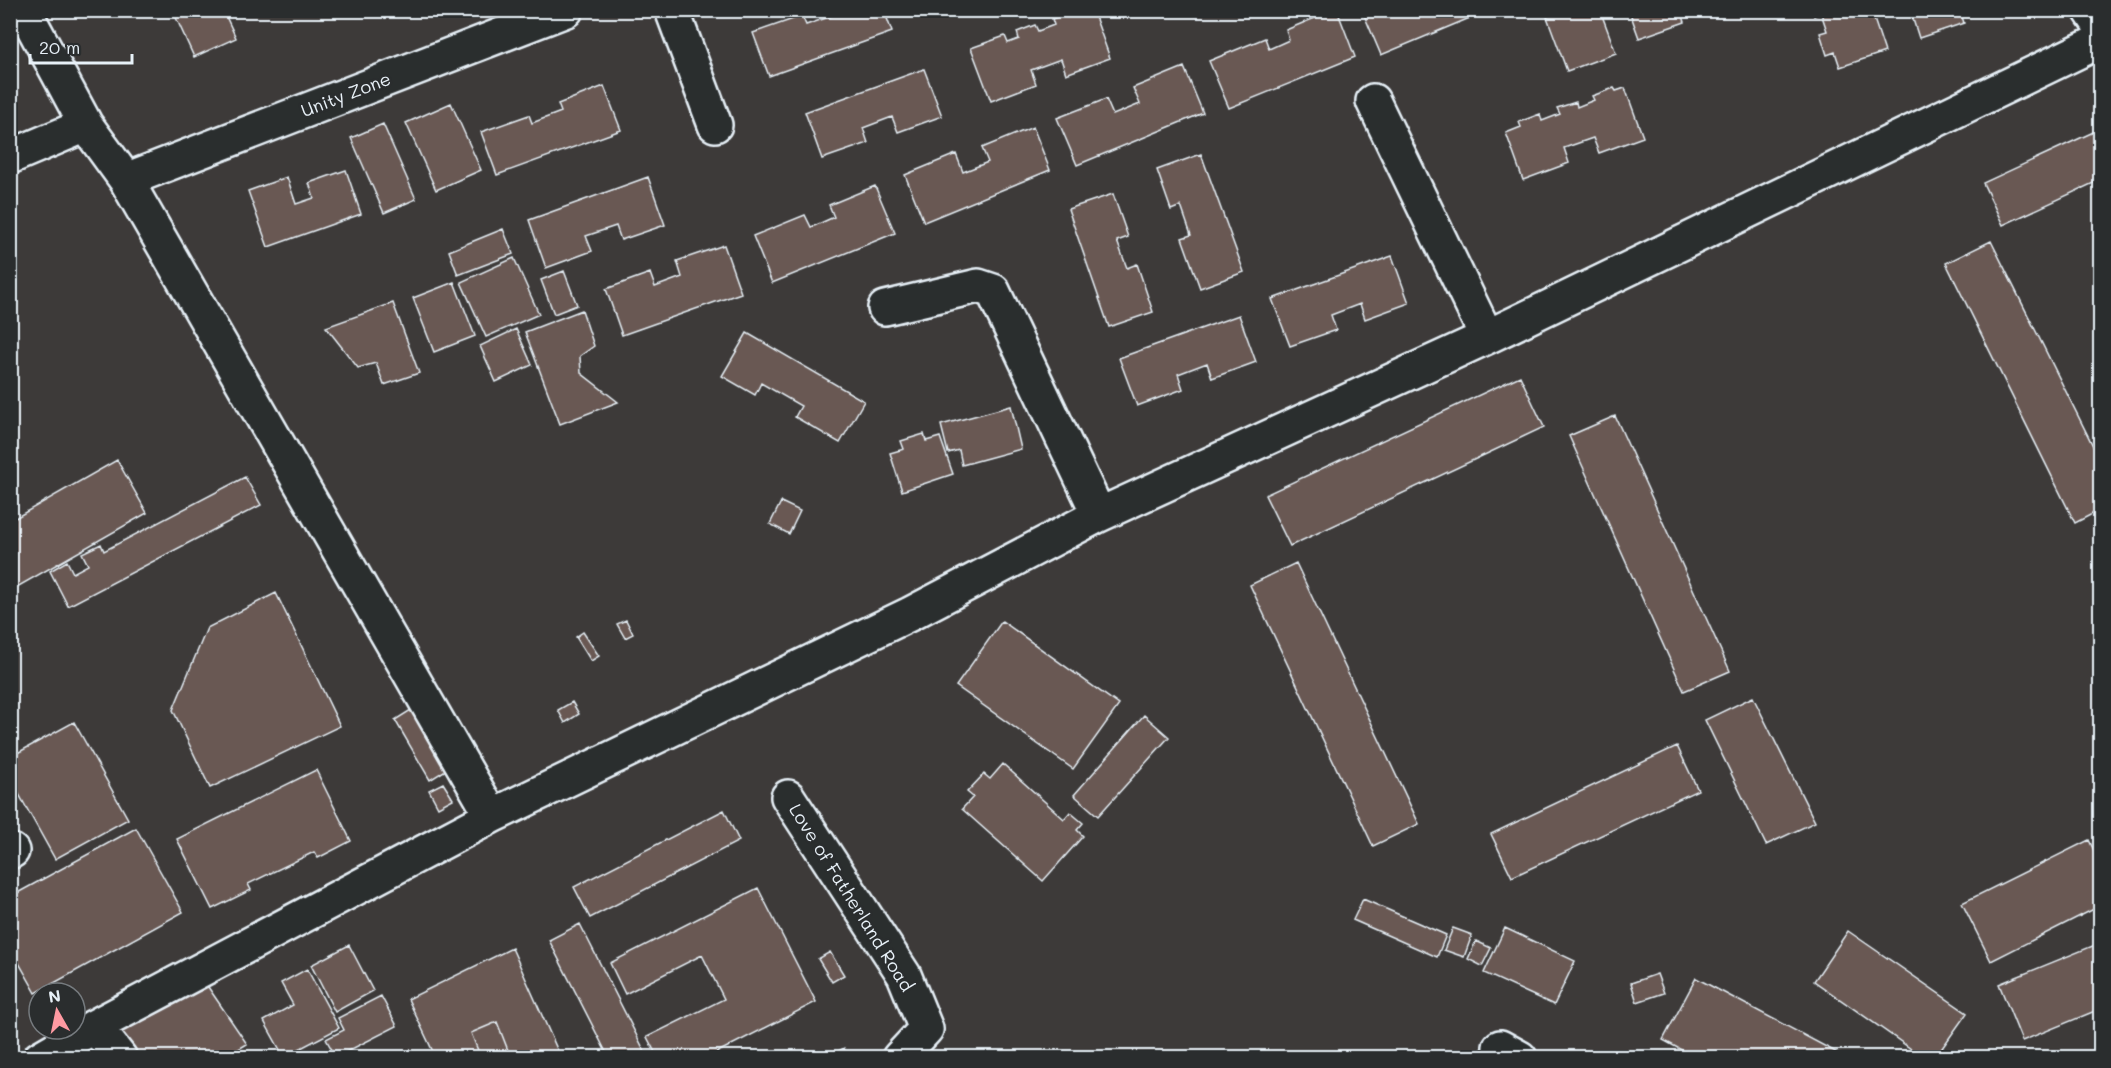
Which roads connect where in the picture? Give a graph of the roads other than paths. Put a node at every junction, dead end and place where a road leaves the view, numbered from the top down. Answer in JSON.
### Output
{"nodes":[{"id":1,"x":24,"y":10,"type":"edge"},
{"id":2,"x":566,"y":10,"type":"edge"},
{"id":3,"x":672,"y":10,"type":"edge"},
{"id":4,"x":2090,"y":10,"type":"edge"},
{"id":5,"x":2100,"y":25,"type":"edge"},
{"id":6,"x":2100,"y":41,"type":"edge"},
{"id":7,"x":1373,"y":101,"type":"dead end"},
{"id":8,"x":86,"y":125,"type":"junction"},
{"id":9,"x":715,"y":125,"type":"dead end"},
{"id":10,"x":10,"y":157,"type":"edge"},
{"id":11,"x":126,"y":180,"type":"junction"},
{"id":12,"x":885,"y":308,"type":"dead end"},
{"id":13,"x":1487,"y":337,"type":"junction"},
{"id":14,"x":1099,"y":515,"type":"junction"},
{"id":15,"x":788,"y":797,"type":"dead end"},
{"id":16,"x":492,"y":816,"type":"junction"},
{"id":17,"x":96,"y":1026,"type":"junction"},
{"id":18,"x":40,"y":1058,"type":"edge"},
{"id":19,"x":120,"y":1058,"type":"edge"},
{"id":20,"x":899,"y":1058,"type":"edge"}],
"edges":[{"from":1,"to":8,"type":"street"},
{"from":2,"to":11,"type":"street","name":"Unity Zone"},
{"from":3,"to":9,"type":"street"},
{"from":4,"to":5,"type":"street"},
{"from":6,"to":13,"type":"street"},
{"from":7,"to":13,"type":"street"},
{"from":8,"to":10,"type":"street"},
{"from":8,"to":11,"type":"street"},
{"from":11,"to":16,"type":"street"},
{"from":12,"to":14,"type":"street"},
{"from":13,"to":14,"type":"street"},
{"from":14,"to":16,"type":"street"},
{"from":15,"to":20,"type":"street","name":"Love of Fatherland Road"},
{"from":16,"to":17,"type":"street"},
{"from":17,"to":18,"type":"street"},
{"from":17,"to":19,"type":"street"}]}
